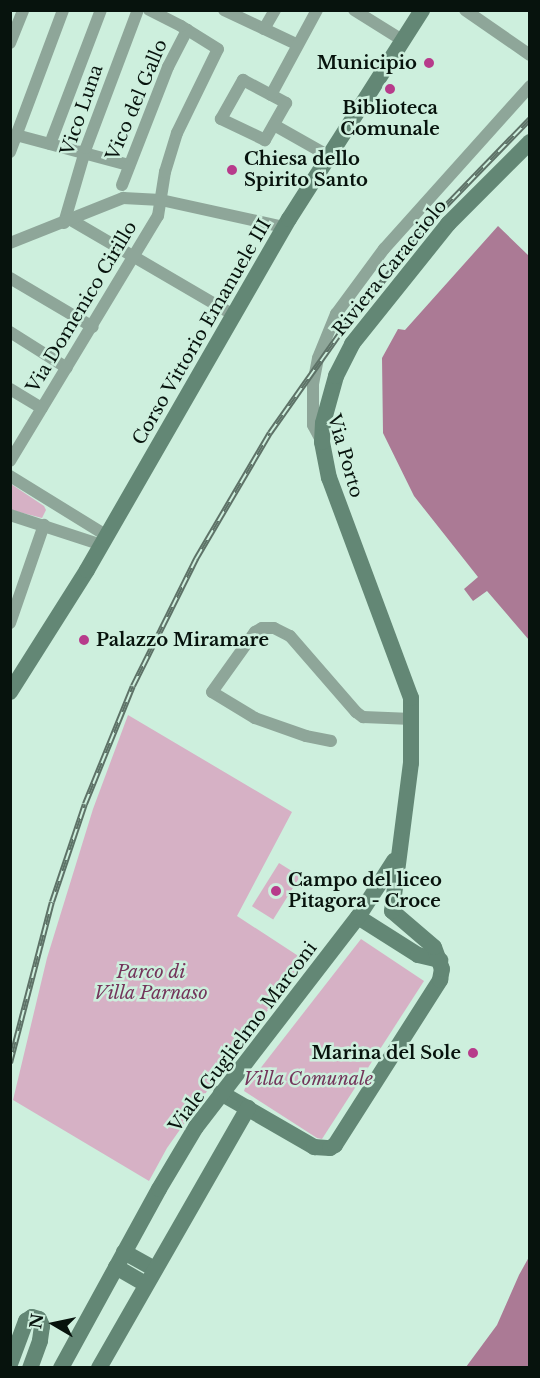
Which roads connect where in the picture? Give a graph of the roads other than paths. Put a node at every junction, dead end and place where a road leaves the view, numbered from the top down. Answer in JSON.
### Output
{"nodes":[{"id":1,"x":23,"y":10,"type":"edge"},
{"id":2,"x":63,"y":10,"type":"edge"},
{"id":3,"x":100,"y":10,"type":"edge"},
{"id":4,"x":138,"y":10,"type":"edge"},
{"id":5,"x":148,"y":10,"type":"edge"},
{"id":6,"x":224,"y":10,"type":"edge"},
{"id":7,"x":275,"y":10,"type":"edge"},
{"id":8,"x":317,"y":10,"type":"edge"},
{"id":9,"x":354,"y":10,"type":"edge"},
{"id":10,"x":422,"y":10,"type":"edge"},
{"id":11,"x":465,"y":10,"type":"edge"},
{"id":12,"x":264,"y":29,"type":"junction"},
{"id":13,"x":187,"y":30,"type":"junction"},
{"id":14,"x":402,"y":40,"type":"junction"},
{"id":15,"x":10,"y":43,"type":"edge"},
{"id":16,"x":296,"y":44,"type":"junction"},
{"id":17,"x":527,"y":53,"type":"edge"},
{"id":18,"x":530,"y":86,"type":"edge"},
{"id":19,"x":271,"y":95,"type":"junction"},
{"id":20,"x":274,"y":125,"type":"junction"},
{"id":21,"x":16,"y":135,"type":"junction"},
{"id":22,"x":530,"y":142,"type":"edge"},
{"id":23,"x":50,"y":144,"type":"junction"},
{"id":24,"x":10,"y":152,"type":"edge"},
{"id":25,"x":85,"y":153,"type":"junction"},
{"id":26,"x":329,"y":156,"type":"junction"},
{"id":27,"x":129,"y":165,"type":"junction"},
{"id":28,"x":122,"y":185,"type":"dead end"},
{"id":29,"x":161,"y":200,"type":"junction"},
{"id":30,"x":68,"y":221,"type":"junction"},
{"id":31,"x":284,"y":227,"type":"junction"},
{"id":32,"x":10,"y":243,"type":"edge"},
{"id":33,"x":134,"y":257,"type":"junction"},
{"id":34,"x":10,"y":278,"type":"edge"},
{"id":35,"x":235,"y":316,"type":"junction"},
{"id":36,"x":93,"y":327,"type":"junction"},
{"id":37,"x":10,"y":332,"type":"edge"},
{"id":38,"x":67,"y":368,"type":"junction"},
{"id":39,"x":313,"y":384,"type":"junction"},
{"id":40,"x":10,"y":389,"type":"edge"},
{"id":41,"x":331,"y":389,"type":"junction"},
{"id":42,"x":42,"y":408,"type":"junction"},
{"id":43,"x":322,"y":442,"type":"junction"},
{"id":44,"x":10,"y":462,"type":"edge"},
{"id":45,"x":10,"y":476,"type":"edge"},
{"id":46,"x":10,"y":515,"type":"edge"},
{"id":47,"x":44,"y":525,"type":"junction"},
{"id":48,"x":104,"y":541,"type":"junction"},
{"id":49,"x":13,"y":609,"type":"edge"},
{"id":50,"x":10,"y":623,"type":"edge"},
{"id":51,"x":16,"y":673,"type":"edge"},
{"id":52,"x":10,"y":692,"type":"edge"},
{"id":53,"x":412,"y":719,"type":"junction"},
{"id":54,"x":331,"y":741,"type":"dead end"},
{"id":55,"x":398,"y":855,"type":"junction"},
{"id":56,"x":358,"y":918,"type":"junction"},
{"id":57,"x":440,"y":960,"type":"junction"},
{"id":58,"x":221,"y":1093,"type":"junction"},
{"id":59,"x":248,"y":1108,"type":"junction"},
{"id":60,"x":124,"y":1252,"type":"junction"},
{"id":61,"x":116,"y":1267,"type":"junction"},
{"id":62,"x":154,"y":1269,"type":"junction"},
{"id":63,"x":146,"y":1284,"type":"junction"},
{"id":64,"x":10,"y":1364,"type":"edge"},
{"id":65,"x":30,"y":1368,"type":"edge"},
{"id":66,"x":61,"y":1368,"type":"edge"},
{"id":67,"x":99,"y":1368,"type":"edge"}],
"edges":[{"from":1,"to":15,"type":"street"},
{"from":2,"to":21,"type":"street"},
{"from":3,"to":23,"type":"street"},
{"from":4,"to":25,"type":"street","name":"Vico Luna"},
{"from":5,"to":13,"type":"street"},
{"from":6,"to":12,"type":"street"},
{"from":7,"to":12,"type":"street"},
{"from":8,"to":16,"type":"street"},
{"from":9,"to":14,"type":"street"},
{"from":10,"to":14,"type":"street","name":"Corso Vittorio Emanuele III"},
{"from":11,"to":17,"type":"street"},
{"from":12,"to":16,"type":"street"},
{"from":13,"to":27,"type":"street","name":"Vico del Gallo"},
{"from":13,"to":29,"type":"street","name":"Via Domenico Cirillo"},
{"from":14,"to":26,"type":"street","name":"Corso Vittorio Emanuele III"},
{"from":16,"to":19,"type":"street"},
{"from":18,"to":39,"type":"street","name":"Via Porto"},
{"from":19,"to":20,"type":"street"},
{"from":19,"to":20,"type":"street"},
{"from":20,"to":26,"type":"street"},
{"from":21,"to":23,"type":"street"},
{"from":21,"to":24,"type":"street"},
{"from":22,"to":41,"type":"street","name":"Riviera Caracciolo"},
{"from":23,"to":25,"type":"street"},
{"from":25,"to":27,"type":"street"},
{"from":25,"to":30,"type":"street","name":"Vico Luna"},
{"from":26,"to":31,"type":"street","name":"Corso Vittorio Emanuele III"},
{"from":27,"to":28,"type":"street","name":"Vico del Gallo"},
{"from":29,"to":30,"type":"street"},
{"from":29,"to":31,"type":"street"},
{"from":29,"to":33,"type":"street","name":"Via Domenico Cirillo"},
{"from":30,"to":32,"type":"street"},
{"from":30,"to":33,"type":"street"},
{"from":31,"to":35,"type":"street","name":"Corso Vittorio Emanuele III"},
{"from":33,"to":35,"type":"street"},
{"from":33,"to":36,"type":"street","name":"Via Domenico Cirillo"},
{"from":34,"to":36,"type":"street"},
{"from":35,"to":48,"type":"street","name":"Corso Vittorio Emanuele III"},
{"from":36,"to":38,"type":"street","name":"Via Domenico Cirillo"},
{"from":37,"to":38,"type":"street"},
{"from":38,"to":42,"type":"street","name":"Via Domenico Cirillo"},
{"from":39,"to":41,"type":"street"},
{"from":39,"to":43,"type":"street","name":"Via Porto"},
{"from":40,"to":42,"type":"street"},
{"from":41,"to":43,"type":"street","name":"Riviera Caracciolo"},
{"from":42,"to":44,"type":"street","name":"Via Domenico Cirillo"},
{"from":43,"to":53,"type":"street","name":"Via Porto"},
{"from":45,"to":48,"type":"street"},
{"from":46,"to":47,"type":"street"},
{"from":47,"to":48,"type":"street"},
{"from":47,"to":49,"type":"street"},
{"from":48,"to":51,"type":"street","name":"Corso Vittorio Emanuele III"},
{"from":49,"to":50,"type":"street"},
{"from":51,"to":52,"type":"street","name":"Corso Vittorio Emanuele III"},
{"from":53,"to":54,"type":"street"},
{"from":53,"to":55,"type":"street","name":"Viale Guglielmo Marconi"},
{"from":55,"to":56,"type":"street","name":"Viale Guglielmo Marconi"},
{"from":55,"to":57,"type":"street"},
{"from":56,"to":57,"type":"street"},
{"from":56,"to":58,"type":"street","name":"Viale Guglielmo Marconi"},
{"from":57,"to":59,"type":"street"},
{"from":58,"to":59,"type":"street"},
{"from":58,"to":60,"type":"street","name":"Viale Guglielmo Marconi"},
{"from":59,"to":62,"type":"street"},
{"from":60,"to":61,"type":"street","name":"Viale Guglielmo Marconi"},
{"from":60,"to":62,"type":"street"},
{"from":61,"to":63,"type":"street"},
{"from":61,"to":66,"type":"street","name":"Viale Guglielmo Marconi"},
{"from":62,"to":63,"type":"street"},
{"from":63,"to":67,"type":"street"},
{"from":64,"to":65,"type":"street"}]}
